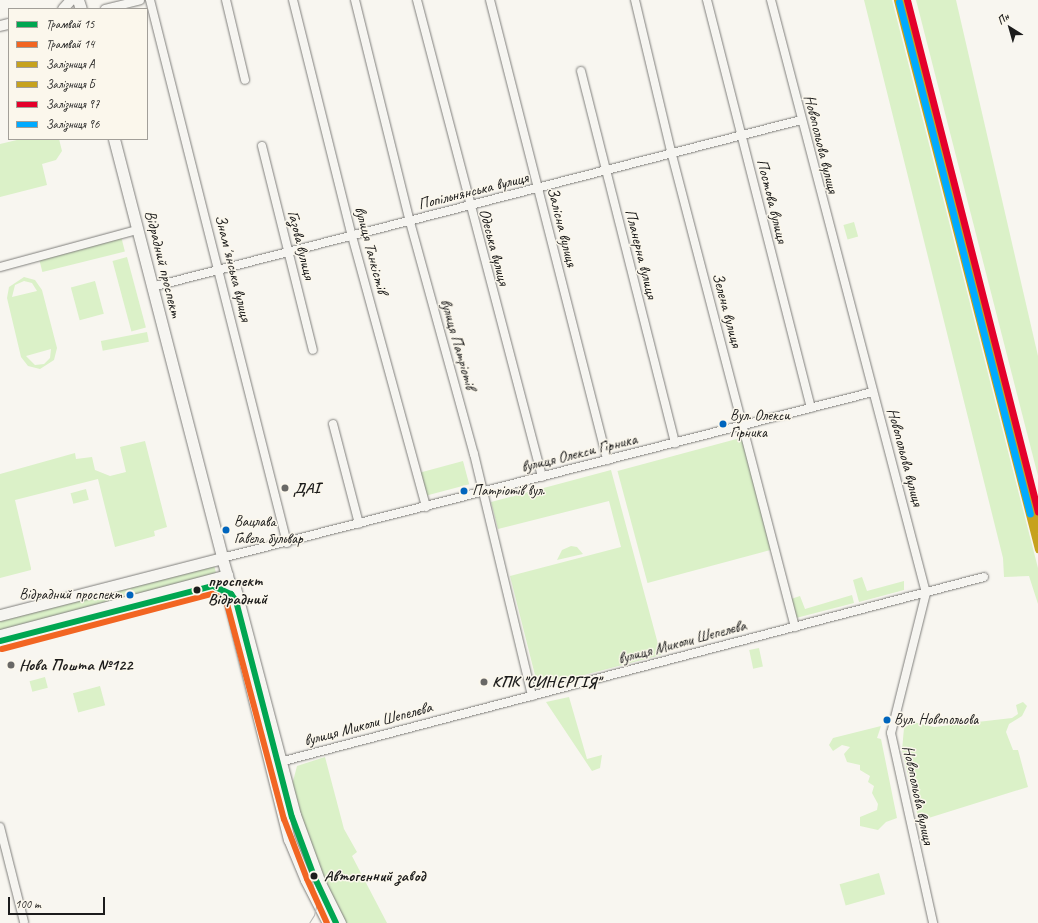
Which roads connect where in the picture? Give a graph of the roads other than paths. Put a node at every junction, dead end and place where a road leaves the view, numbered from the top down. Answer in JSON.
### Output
{"nodes":[{"id":1,"x":71,"y":0,"type":"edge"},
{"id":2,"x":140,"y":0,"type":"edge"},
{"id":3,"x":150,"y":0,"type":"edge"},
{"id":4,"x":226,"y":0,"type":"edge"},
{"id":5,"x":293,"y":0,"type":"edge"},
{"id":6,"x":355,"y":0,"type":"edge"},
{"id":7,"x":417,"y":0,"type":"edge"},
{"id":8,"x":490,"y":0,"type":"edge"},
{"id":9,"x":635,"y":0,"type":"edge"},
{"id":10,"x":707,"y":0,"type":"edge"},
{"id":11,"x":770,"y":0,"type":"edge"},
{"id":12,"x":64,"y":8,"type":"edge"},
{"id":13,"x":109,"y":8,"type":"edge"},
{"id":14,"x":582,"y":71,"type":"dead end"},
{"id":15,"x":245,"y":80,"type":"dead end"},
{"id":16,"x":801,"y":120,"type":"junction"},
{"id":17,"x":741,"y":137,"type":"junction"},
{"id":18,"x":114,"y":140,"type":"edge"},
{"id":19,"x":262,"y":146,"type":"dead end"},
{"id":20,"x":672,"y":155,"type":"junction"},
{"id":21,"x":606,"y":172,"type":"junction"},
{"id":22,"x":538,"y":189,"type":"junction"},
{"id":23,"x":469,"y":207,"type":"junction"},
{"id":24,"x":410,"y":222,"type":"junction"},
{"id":25,"x":137,"y":230,"type":"junction"},
{"id":26,"x":352,"y":236,"type":"junction"},
{"id":27,"x":288,"y":253,"type":"junction"},
{"id":28,"x":0,"y":267,"type":"edge"},
{"id":29,"x":219,"y":270,"type":"junction"},
{"id":30,"x":152,"y":287,"type":"junction"},
{"id":31,"x":313,"y":350,"type":"dead end"},
{"id":32,"x":873,"y":392,"type":"junction"},
{"id":33,"x":811,"y":408,"type":"junction"},
{"id":34,"x":333,"y":424,"type":"dead end"},
{"id":35,"x":743,"y":426,"type":"junction"},
{"id":36,"x":675,"y":443,"type":"junction"},
{"id":37,"x":607,"y":460,"type":"junction"},
{"id":38,"x":542,"y":477,"type":"junction"},
{"id":39,"x":483,"y":492,"type":"junction"},
{"id":40,"x":426,"y":507,"type":"junction"},
{"id":41,"x":359,"y":524,"type":"junction"},
{"id":42,"x":287,"y":543,"type":"junction"},
{"id":43,"x":222,"y":558,"type":"junction"},
{"id":44,"x":984,"y":577,"type":"dead end"},
{"id":45,"x":228,"y":579,"type":"junction"},
{"id":46,"x":926,"y":593,"type":"junction"},
{"id":47,"x":0,"y":615,"type":"edge"},
{"id":48,"x":795,"y":627,"type":"junction"},
{"id":49,"x":0,"y":635,"type":"edge"},
{"id":50,"x":532,"y":696,"type":"junction"},
{"id":51,"x":276,"y":763,"type":"junction"},
{"id":52,"x":0,"y":827,"type":"edge"},
{"id":53,"x":24,"y":922,"type":"dead end"},
{"id":54,"x":328,"y":923,"type":"edge"},
{"id":55,"x":340,"y":923,"type":"edge"},
{"id":56,"x":933,"y":923,"type":"edge"}],
"edges":[{"from":1,"to":12,"type":"street"},
{"from":2,"to":13,"type":"street"},
{"from":3,"to":29,"type":"street","name":"Знамʼянська вулиця"},
{"from":4,"to":15,"type":"street"},
{"from":5,"to":26,"type":"street","name":"вулиця Танкістів"},
{"from":6,"to":24,"type":"street","name":"вулиця Патріотів"},
{"from":7,"to":23,"type":"street","name":"Одеська вулиця"},
{"from":8,"to":22,"type":"street","name":"Залісна вулиця"},
{"from":9,"to":20,"type":"street","name":"Зелена вулиця"},
{"from":10,"to":17,"type":"street","name":"Постова вулиця"},
{"from":11,"to":16,"type":"street","name":"Новопольова вулиця"},
{"from":14,"to":21,"type":"street","name":"Планерна вулиця"},
{"from":16,"to":17,"type":"street","name":"Попільнянська вулиця"},
{"from":16,"to":32,"type":"street","name":"Новопольова вулиця"},
{"from":17,"to":20,"type":"street","name":"Попільнянська вулиця"},
{"from":17,"to":33,"type":"street","name":"Постова вулиця"},
{"from":18,"to":25,"type":"main road","name":"Відрадний проспект"},
{"from":19,"to":27,"type":"street","name":"Газова вулиця"},
{"from":20,"to":21,"type":"street","name":"Попільнянська вулиця"},
{"from":20,"to":35,"type":"street","name":"Зелена вулиця"},
{"from":21,"to":22,"type":"street","name":"Попільнянська вулиця"},
{"from":21,"to":36,"type":"street","name":"Планерна вулиця"},
{"from":22,"to":23,"type":"street","name":"Попільнянська вулиця"},
{"from":22,"to":37,"type":"street","name":"Залісна вулиця"},
{"from":23,"to":24,"type":"street","name":"Попільнянська вулиця"},
{"from":23,"to":38,"type":"street","name":"Одеська вулиця"},
{"from":24,"to":26,"type":"street","name":"Попільнянська вулиця"},
{"from":24,"to":39,"type":"street","name":"вулиця Патріотів"},
{"from":25,"to":28,"type":"street"},
{"from":25,"to":30,"type":"main road","name":"Відрадний проспект"},
{"from":26,"to":27,"type":"street","name":"Попільнянська вулиця"},
{"from":26,"to":40,"type":"street","name":"вулиця Танкістів"},
{"from":27,"to":29,"type":"street","name":"Попільнянська вулиця"},
{"from":27,"to":31,"type":"street","name":"Газова вулиця"},
{"from":29,"to":30,"type":"street","name":"Попільнянська вулиця"},
{"from":29,"to":42,"type":"street","name":"Знамʼянська вулиця"},
{"from":30,"to":43,"type":"main road","name":"Відрадний проспект"},
{"from":32,"to":33,"type":"street","name":"вулиця Олекси Гірника"},
{"from":32,"to":46,"type":"street","name":"Новопольова вулиця"},
{"from":33,"to":35,"type":"street","name":"вулиця Олекси Гірника"},
{"from":34,"to":41,"type":"street"},
{"from":35,"to":36,"type":"street","name":"вулиця Олекси Гірника"},
{"from":35,"to":48,"type":"street","name":"Зелена вулиця"},
{"from":36,"to":37,"type":"street","name":"вулиця Олекси Гірника"},
{"from":37,"to":38,"type":"street","name":"вулиця Олекси Гірника"},
{"from":38,"to":39,"type":"street","name":"вулиця Олекси Гірника"},
{"from":39,"to":40,"type":"street","name":"вулиця Олекси Гірника"},
{"from":39,"to":50,"type":"street","name":"вулиця Патріотів"},
{"from":40,"to":41,"type":"street","name":"вулиця Олекси Гірника"},
{"from":41,"to":42,"type":"street","name":"вулиця Олекси Гірника"},
{"from":42,"to":43,"type":"street","name":"вулиця Олекси Гірника"},
{"from":43,"to":45,"type":"main road","name":"Відрадний проспект"},
{"from":43,"to":47,"type":"main road"},
{"from":44,"to":46,"type":"street","name":"вулиця Миколи Шепелєва"},
{"from":45,"to":49,"type":"main road"},
{"from":45,"to":51,"type":"main road","name":"Відрадний проспект"},
{"from":46,"to":48,"type":"street","name":"вулиця Миколи Шепелєва"},
{"from":46,"to":56,"type":"street","name":"Новопольова вулиця"},
{"from":48,"to":50,"type":"street","name":"вулиця Миколи Шепелєва"},
{"from":50,"to":51,"type":"street","name":"вулиця Миколи Шепелєва"},
{"from":51,"to":54,"type":"main road","name":"Відрадний проспект"},
{"from":51,"to":55,"type":"main road","name":"Відрадний проспект"},
{"from":52,"to":53,"type":"street"}]}
